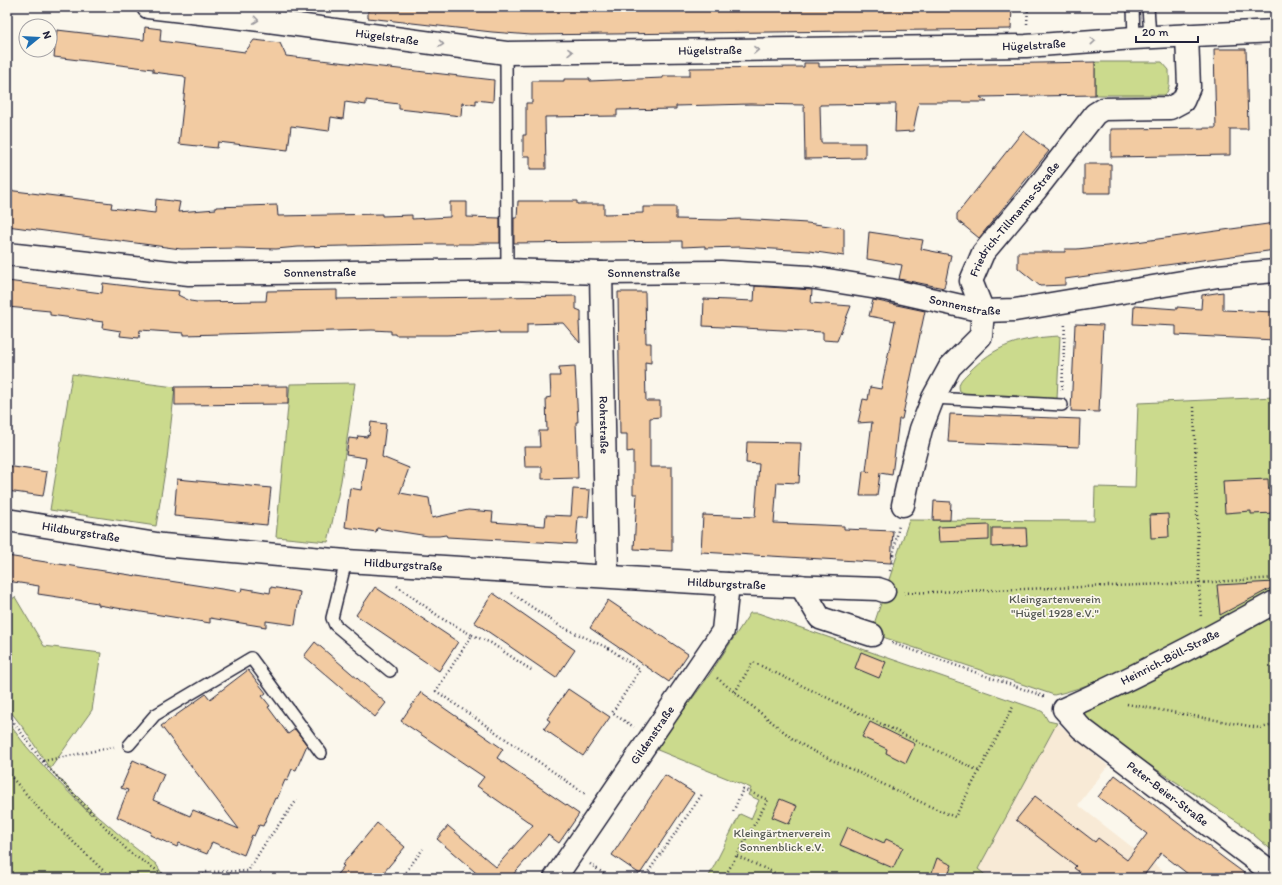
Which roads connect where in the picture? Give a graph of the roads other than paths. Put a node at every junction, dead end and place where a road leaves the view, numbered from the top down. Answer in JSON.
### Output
{"nodes":[{"id":1,"x":148,"y":7,"type":"edge"},
{"id":2,"x":1133,"y":7,"type":"edge"},
{"id":3,"x":1148,"y":7,"type":"edge"},
{"id":4,"x":1275,"y":31,"type":"edge"},
{"id":5,"x":1187,"y":35,"type":"junction"},
{"id":6,"x":1142,"y":37,"type":"junction"},
{"id":7,"x":506,"y":53,"type":"junction"},
{"id":8,"x":7,"y":254,"type":"edge"},
{"id":9,"x":507,"y":270,"type":"junction"},
{"id":10,"x":1275,"y":271,"type":"edge"},
{"id":11,"x":601,"y":273,"type":"junction"},
{"id":12,"x":983,"y":312,"type":"junction"},
{"id":13,"x":933,"y":398,"type":"junction"},
{"id":14,"x":1062,"y":405,"type":"road end"},
{"id":15,"x":903,"y":505,"type":"road end"},
{"id":16,"x":7,"y":520,"type":"edge"},
{"id":17,"x":346,"y":561,"type":"junction"},
{"id":18,"x":607,"y":576,"type":"junction"},
{"id":19,"x":728,"y":584,"type":"junction"},
{"id":20,"x":801,"y":586,"type":"junction"},
{"id":21,"x":884,"y":591,"type":"road end"},
{"id":22,"x":1275,"y":602,"type":"edge"},
{"id":23,"x":872,"y":635,"type":"road end"},
{"id":24,"x":390,"y":671,"type":"dead end"},
{"id":25,"x":1064,"y":709,"type":"joint"},
{"id":26,"x":129,"y":745,"type":"road end"},
{"id":27,"x":321,"y":753,"type":"dead end"},
{"id":28,"x":1275,"y":875,"type":"edge"},
{"id":29,"x":555,"y":878,"type":"edge"}],
"edges":[{"from":1,"to":7,"type":"street","name":"Hügelstraße","one_way":true},
{"from":2,"to":6,"type":"lane"},
{"from":3,"to":6,"type":"lane"},
{"from":4,"to":5,"type":"street","name":"Hügelstraße"},
{"from":5,"to":6,"type":"street","name":"Hügelstraße"},
{"from":5,"to":12,"type":"street","name":"Friedrich-Tillmanns-Straße"},
{"from":7,"to":6,"type":"street","name":"Hügelstraße","one_way":true},
{"from":7,"to":9,"type":"lane"},
{"from":8,"to":9,"type":"street","name":"Sonnenstraße"},
{"from":9,"to":11,"type":"street","name":"Sonnenstraße"},
{"from":10,"to":12,"type":"street","name":"Sonnenstraße"},
{"from":11,"to":12,"type":"street","name":"Sonnenstraße"},
{"from":11,"to":18,"type":"street","name":"Rohrstraße"},
{"from":12,"to":13,"type":"street","name":"Friedrich-Tillmanns-Straße"},
{"from":13,"to":14,"type":"lane"},
{"from":13,"to":15,"type":"street","name":"Friedrich-Tillmanns-Straße"},
{"from":16,"to":17,"type":"street","name":"Hildburgstraße"},
{"from":17,"to":18,"type":"street","name":"Hildburgstraße"},
{"from":17,"to":24,"type":"lane"},
{"from":18,"to":19,"type":"street","name":"Hildburgstraße"},
{"from":19,"to":20,"type":"street","name":"Hildburgstraße"},
{"from":19,"to":29,"type":"street","name":"Gildenstraße"},
{"from":20,"to":21,"type":"street","name":"Hildburgstraße"},
{"from":20,"to":23,"type":"street"},
{"from":22,"to":25,"type":"street","name":"Heinrich-Böll-Straße"},
{"from":25,"to":28,"type":"street","name":"Peter-Beier-Straße"},
{"from":26,"to":27,"type":"lane"}]}
